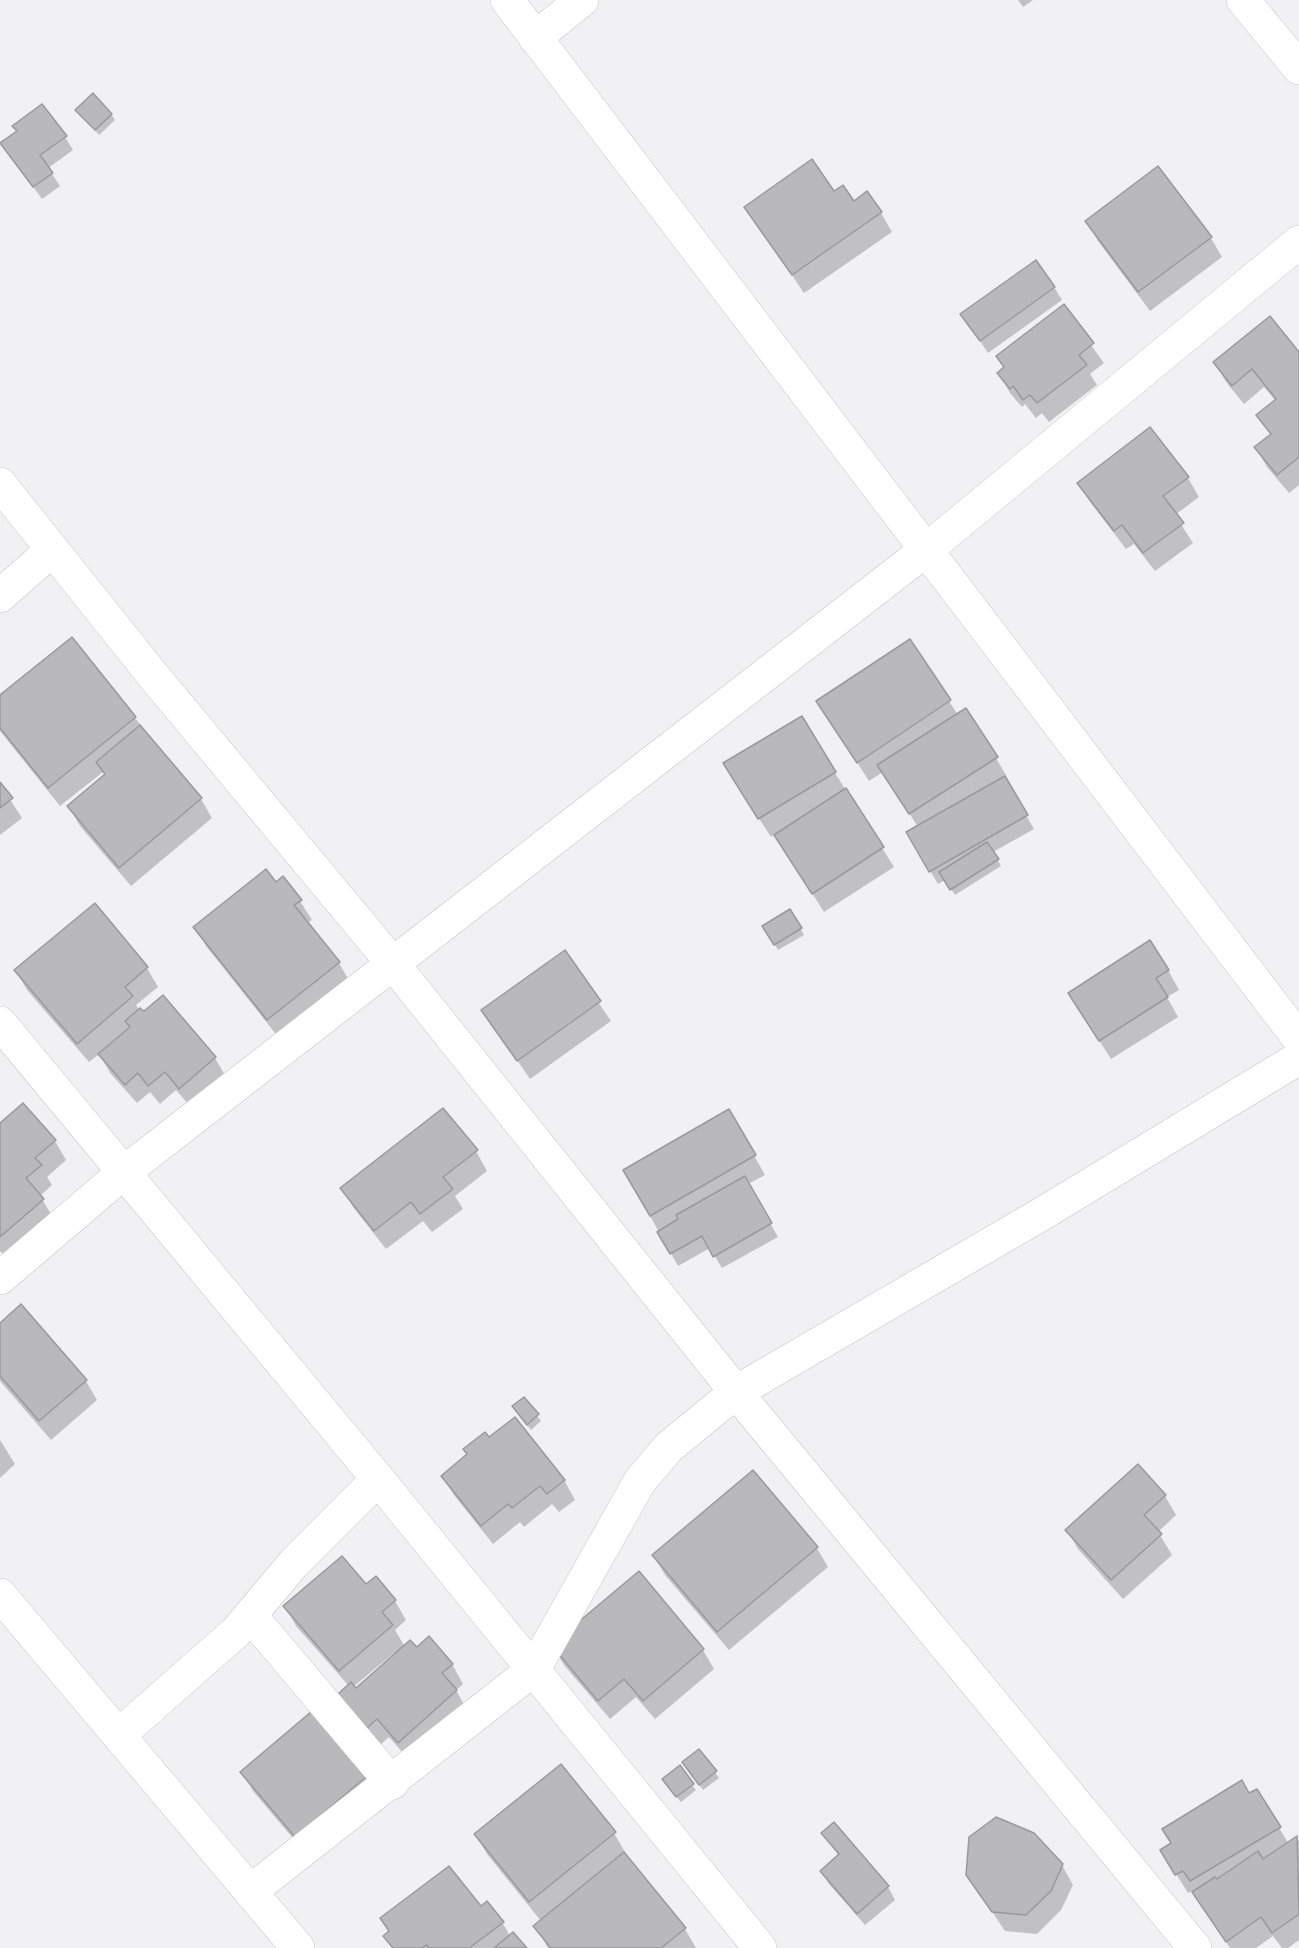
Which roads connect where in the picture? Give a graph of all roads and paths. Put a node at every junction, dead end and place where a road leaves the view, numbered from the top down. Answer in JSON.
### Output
{"nodes":[{"id":1,"x":507,"y":0,"type":"edge"},
{"id":2,"x":582,"y":0,"type":"edge"},
{"id":3,"x":1243,"y":0,"type":"edge"},
{"id":4,"x":535,"y":38,"type":"junction"},
{"id":5,"x":1299,"y":68,"type":"edge"},
{"id":6,"x":1299,"y":242,"type":"edge"},
{"id":7,"x":0,"y":484,"type":"edge"},
{"id":8,"x":926,"y":550,"type":"junction"},
{"id":9,"x":51,"y":551,"type":"junction"},
{"id":10,"x":0,"y":596,"type":"edge"},
{"id":11,"x":394,"y":965,"type":"junction"},
{"id":12,"x":0,"y":1023,"type":"edge"},
{"id":13,"x":1299,"y":1039,"type":"edge"},
{"id":14,"x":1299,"y":1058,"type":"edge"},
{"id":15,"x":123,"y":1173,"type":"junction"},
{"id":16,"x":0,"y":1278,"type":"edge"},
{"id":17,"x":736,"y":1392,"type":"junction"},
{"id":18,"x":378,"y":1479,"type":"junction"},
{"id":19,"x":0,"y":1595,"type":"edge"},
{"id":20,"x":250,"y":1615,"type":"junction"},
{"id":21,"x":534,"y":1669,"type":"junction"},
{"id":22,"x":119,"y":1734,"type":"junction"},
{"id":23,"x":392,"y":1783,"type":"junction"},
{"id":24,"x":252,"y":1890,"type":"junction"},
{"id":25,"x":298,"y":1948,"type":"edge"},
{"id":26,"x":760,"y":1948,"type":"edge"},
{"id":27,"x":1195,"y":1948,"type":"edge"}],
"edges":[{"from":1,"to":4,"type":"street"},
{"from":2,"to":4,"type":"street"},
{"from":3,"to":5,"type":"street"},
{"from":4,"to":8,"type":"street"},
{"from":6,"to":8,"type":"street"},
{"from":7,"to":9,"type":"street"},
{"from":8,"to":11,"type":"street"},
{"from":8,"to":13,"type":"street"},
{"from":9,"to":10,"type":"street"},
{"from":9,"to":11,"type":"street"},
{"from":11,"to":15,"type":"street"},
{"from":11,"to":17,"type":"street"},
{"from":12,"to":15,"type":"street"},
{"from":14,"to":17,"type":"street"},
{"from":15,"to":16,"type":"street"},
{"from":15,"to":18,"type":"street"},
{"from":17,"to":21,"type":"street"},
{"from":17,"to":27,"type":"street"},
{"from":18,"to":20,"type":"street"},
{"from":18,"to":21,"type":"street"},
{"from":19,"to":22,"type":"street"},
{"from":20,"to":22,"type":"street"},
{"from":20,"to":23,"type":"street"},
{"from":21,"to":23,"type":"street"},
{"from":21,"to":26,"type":"street"},
{"from":22,"to":24,"type":"street"},
{"from":23,"to":24,"type":"street"},
{"from":24,"to":25,"type":"street"}]}
